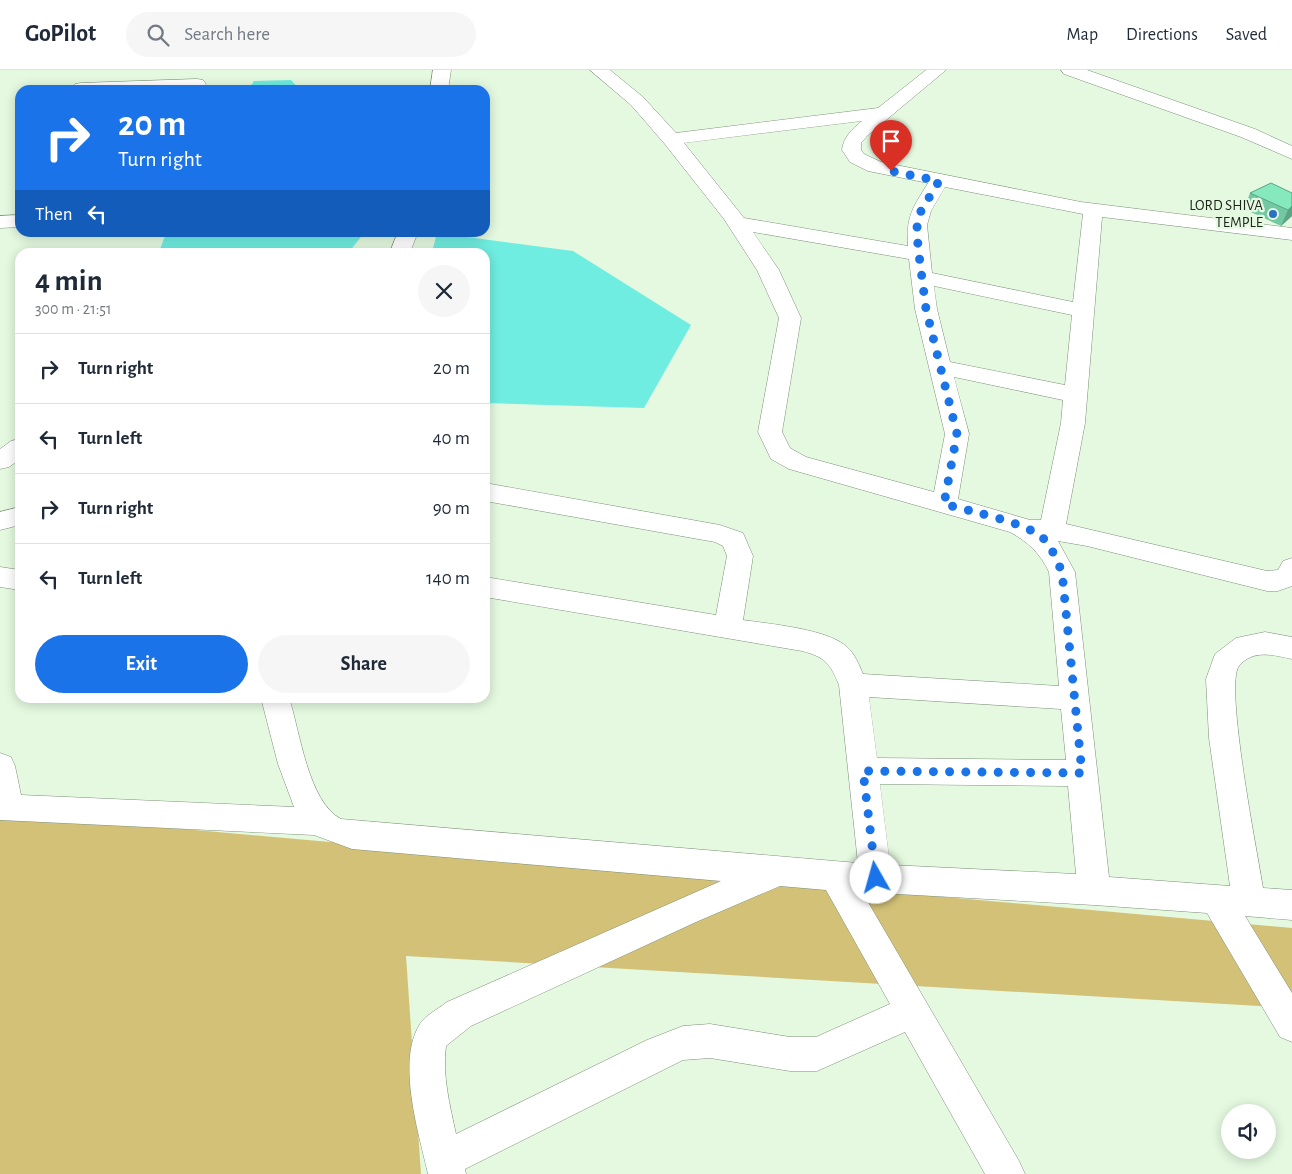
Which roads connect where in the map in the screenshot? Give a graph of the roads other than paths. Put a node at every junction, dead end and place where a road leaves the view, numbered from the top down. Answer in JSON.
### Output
{"nodes":[{"id":1,"x":90,"y":70,"type":"edge"},
{"id":2,"x":442,"y":70,"type":"edge"},
{"id":3,"x":599,"y":70,"type":"edge"},
{"id":4,"x":937,"y":70,"type":"edge"},
{"id":5,"x":1070,"y":70,"type":"edge"},
{"id":6,"x":198,"y":81,"type":"edge"},
{"id":7,"x":82,"y":85,"type":"edge"},
{"id":8,"x":139,"y":85,"type":"edge"},
{"id":9,"x":440,"y":85,"type":"edge"},
{"id":10,"x":885,"y":113,"type":"junction"},
{"id":11,"x":671,"y":139,"type":"junction"},
{"id":12,"x":1292,"y":153,"type":"edge"},
{"id":13,"x":939,"y":181,"type":"junction"},
{"id":14,"x":1093,"y":210,"type":"junction"},
{"id":15,"x":15,"y":221,"type":"edge"},
{"id":16,"x":0,"y":222,"type":"edge"},
{"id":17,"x":736,"y":223,"type":"junction"},
{"id":18,"x":1292,"y":234,"type":"edge"},
{"id":19,"x":919,"y":254,"type":"junction"},
{"id":20,"x":922,"y":277,"type":"junction"},
{"id":21,"x":1083,"y":311,"type":"junction"},
{"id":22,"x":941,"y":367,"type":"junction"},
{"id":23,"x":1076,"y":395,"type":"junction"},
{"id":24,"x":15,"y":451,"type":"edge"},
{"id":25,"x":0,"y":461,"type":"edge"},
{"id":26,"x":490,"y":493,"type":"edge"},
{"id":27,"x":944,"y":504,"type":"junction"},
{"id":28,"x":15,"y":518,"type":"edge"},
{"id":29,"x":0,"y":522,"type":"edge"},
{"id":30,"x":1019,"y":525,"type":"junction"},
{"id":31,"x":1052,"y":530,"type":"junction"},
{"id":32,"x":1292,"y":568,"type":"edge"},
{"id":33,"x":0,"y":578,"type":"edge"},
{"id":34,"x":15,"y":580,"type":"edge"},
{"id":35,"x":490,"y":588,"type":"edge"},
{"id":36,"x":728,"y":628,"type":"junction"},
{"id":37,"x":1292,"y":648,"type":"edge"},
{"id":38,"x":853,"y":685,"type":"junction"},
{"id":39,"x":1074,"y":698,"type":"junction"},
{"id":40,"x":276,"y":703,"type":"edge"},
{"id":41,"x":0,"y":766,"type":"edge"},
{"id":42,"x":863,"y":771,"type":"junction"},
{"id":43,"x":1082,"y":773,"type":"junction"},
{"id":44,"x":4,"y":808,"type":"edge"},
{"id":45,"x":320,"y":822,"type":"junction"},
{"id":46,"x":780,"y":871,"type":"junction"},
{"id":47,"x":836,"y":876,"type":"junction"},
{"id":48,"x":876,"y":878,"type":"junction"},
{"id":49,"x":1094,"y":890,"type":"junction"},
{"id":50,"x":1216,"y":899,"type":"junction"},
{"id":51,"x":1249,"y":902,"type":"junction"},
{"id":52,"x":1292,"y":905,"type":"edge"},
{"id":53,"x":913,"y":1011,"type":"junction"},
{"id":54,"x":1292,"y":1025,"type":"edge"},
{"id":55,"x":445,"y":1167,"type":"edge"},
{"id":56,"x":1006,"y":1174,"type":"edge"}],
"edges":[{"from":1,"to":7,"type":"street"},
{"from":2,"to":9,"type":"street"},
{"from":3,"to":11,"type":"street"},
{"from":4,"to":10,"type":"street"},
{"from":5,"to":12,"type":"street"},
{"from":6,"to":8,"type":"street"},
{"from":10,"to":11,"type":"street"},
{"from":10,"to":13,"type":"street"},
{"from":11,"to":17,"type":"street"},
{"from":13,"to":14,"type":"street"},
{"from":13,"to":19,"type":"street"},
{"from":14,"to":18,"type":"street"},
{"from":14,"to":21,"type":"street"},
{"from":15,"to":16,"type":"street"},
{"from":17,"to":19,"type":"street"},
{"from":17,"to":27,"type":"street"},
{"from":19,"to":20,"type":"street"},
{"from":20,"to":21,"type":"street"},
{"from":20,"to":22,"type":"street"},
{"from":21,"to":23,"type":"street"},
{"from":22,"to":23,"type":"street"},
{"from":22,"to":27,"type":"street"},
{"from":23,"to":31,"type":"street"},
{"from":24,"to":25,"type":"street"},
{"from":26,"to":36,"type":"street"},
{"from":27,"to":30,"type":"street"},
{"from":28,"to":29,"type":"street"},
{"from":30,"to":31,"type":"street"},
{"from":30,"to":39,"type":"street"},
{"from":31,"to":32,"type":"street"},
{"from":33,"to":34,"type":"street"},
{"from":35,"to":36,"type":"street"},
{"from":36,"to":38,"type":"street"},
{"from":37,"to":51,"type":"street"},
{"from":38,"to":39,"type":"street"},
{"from":38,"to":42,"type":"street"},
{"from":39,"to":43,"type":"street"},
{"from":40,"to":45,"type":"street"},
{"from":41,"to":44,"type":"street"},
{"from":42,"to":43,"type":"street"},
{"from":42,"to":48,"type":"street"},
{"from":43,"to":49,"type":"street"},
{"from":44,"to":45,"type":"street"},
{"from":45,"to":46,"type":"street"},
{"from":46,"to":47,"type":"street"},
{"from":46,"to":55,"type":"street"},
{"from":47,"to":48,"type":"street"},
{"from":47,"to":53,"type":"street"},
{"from":48,"to":49,"type":"street"},
{"from":49,"to":50,"type":"street"},
{"from":50,"to":51,"type":"street"},
{"from":50,"to":54,"type":"street"},
{"from":51,"to":52,"type":"street"},
{"from":53,"to":55,"type":"street"},
{"from":53,"to":56,"type":"street"}]}
